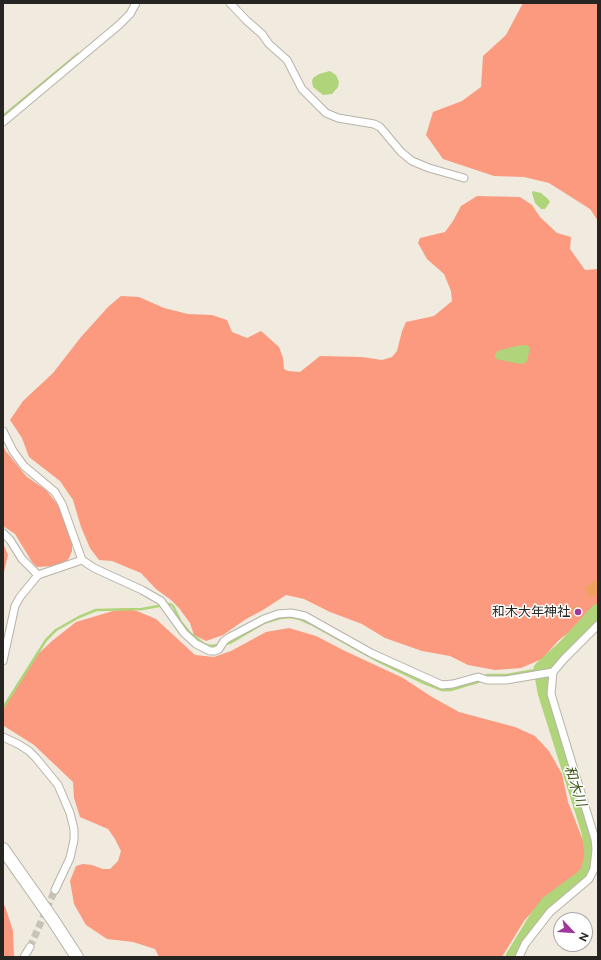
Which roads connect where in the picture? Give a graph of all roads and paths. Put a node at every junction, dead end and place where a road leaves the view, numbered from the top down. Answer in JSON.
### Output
{"nodes":[{"id":1,"x":136,"y":3,"type":"edge"},
{"id":2,"x":230,"y":3,"type":"edge"},
{"id":3,"x":3,"y":122,"type":"edge"},
{"id":4,"x":464,"y":178,"type":"dead end"},
{"id":5,"x":3,"y":431,"type":"edge"},
{"id":6,"x":3,"y":533,"type":"edge"},
{"id":7,"x":82,"y":560,"type":"junction"},
{"id":8,"x":38,"y":576,"type":"junction"},
{"id":9,"x":598,"y":625,"type":"edge"},
{"id":10,"x":3,"y":661,"type":"edge"},
{"id":11,"x":551,"y":673,"type":"junction"},
{"id":12,"x":3,"y":737,"type":"edge"},
{"id":13,"x":3,"y":849,"type":"edge"},
{"id":14,"x":55,"y":890,"type":"tunnel mouth"},
{"id":15,"x":30,"y":947,"type":"tunnel mouth"},
{"id":16,"x":24,"y":957,"type":"edge"},
{"id":17,"x":77,"y":957,"type":"edge"},
{"id":18,"x":519,"y":957,"type":"edge"}],
"edges":[{"from":1,"to":3,"type":"street"},
{"from":2,"to":4,"type":"street"},
{"from":5,"to":7,"type":"street"},
{"from":6,"to":8,"type":"street"},
{"from":7,"to":8,"type":"street"},
{"from":7,"to":11,"type":"street"},
{"from":8,"to":10,"type":"street"},
{"from":9,"to":11,"type":"street"},
{"from":11,"to":18,"type":"street"},
{"from":12,"to":14,"type":"street"},
{"from":13,"to":17,"type":"highway"},
{"from":15,"to":16,"type":"street"}]}
